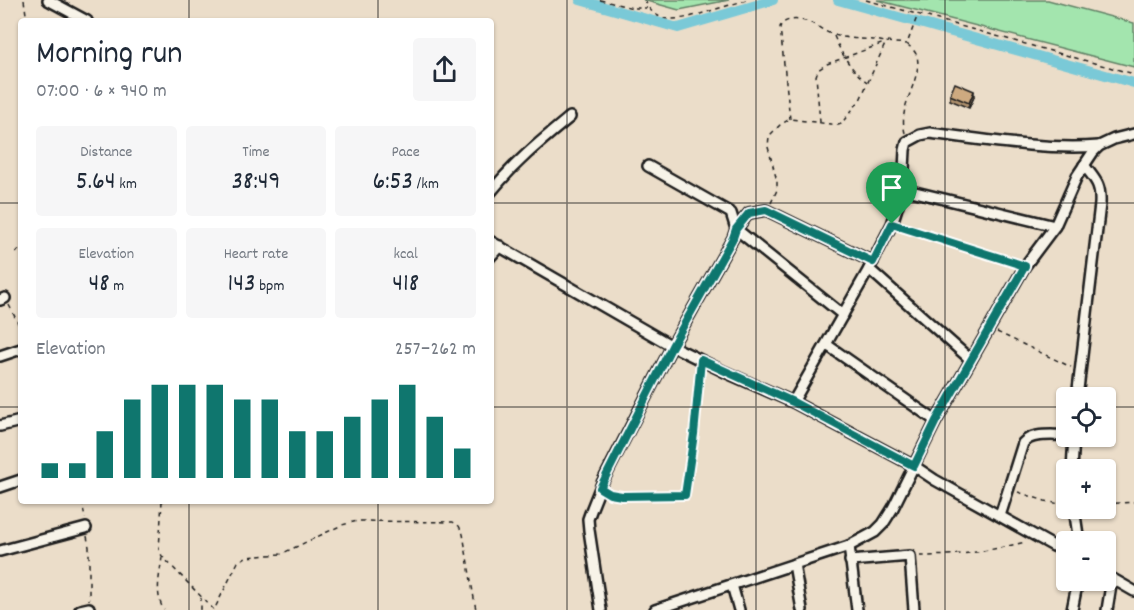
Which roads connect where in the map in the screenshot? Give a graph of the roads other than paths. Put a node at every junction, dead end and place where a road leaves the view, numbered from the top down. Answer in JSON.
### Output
{"nodes":[{"id":1,"x":48,"y":0,"type":"edge"},
{"id":2,"x":81,"y":18,"type":"edge"},
{"id":3,"x":570,"y":117,"type":"dead end"},
{"id":4,"x":1134,"y":134,"type":"edge"},
{"id":5,"x":1099,"y":146,"type":"junction"},
{"id":6,"x":1084,"y":165,"type":"junction"},
{"id":7,"x":648,"y":166,"type":"dead end"},
{"id":8,"x":494,"y":188,"type":"edge"},
{"id":9,"x":903,"y":189,"type":"junction"},
{"id":10,"x":1055,"y":226,"type":"junction"},
{"id":11,"x":736,"y":229,"type":"junction"},
{"id":12,"x":494,"y":243,"type":"edge"},
{"id":13,"x":500,"y":246,"type":"junction"},
{"id":14,"x":494,"y":253,"type":"edge"},
{"id":15,"x":871,"y":266,"type":"junction"},
{"id":16,"x":843,"y":315,"type":"junction"},
{"id":17,"x":827,"y":345,"type":"junction"},
{"id":18,"x":672,"y":346,"type":"junction"},
{"id":19,"x":18,"y":350,"type":"edge"},
{"id":20,"x":0,"y":356,"type":"edge"},
{"id":21,"x":971,"y":360,"type":"junction"},
{"id":22,"x":1078,"y":387,"type":"edge"},
{"id":23,"x":793,"y":402,"type":"junction"},
{"id":24,"x":936,"y":421,"type":"junction"},
{"id":25,"x":18,"y":422,"type":"edge"},
{"id":26,"x":0,"y":426,"type":"edge"},
{"id":27,"x":1056,"y":435,"type":"edge"},
{"id":28,"x":914,"y":466,"type":"junction"},
{"id":29,"x":18,"y":481,"type":"edge"},
{"id":30,"x":0,"y":487,"type":"edge"},
{"id":31,"x":1000,"y":516,"type":"junction"},
{"id":32,"x":86,"y":528,"type":"road end"},
{"id":33,"x":849,"y":546,"type":"junction"},
{"id":34,"x":1056,"y":548,"type":"edge"},
{"id":35,"x":0,"y":551,"type":"edge"},
{"id":36,"x":850,"y":561,"type":"junction"},
{"id":37,"x":794,"y":564,"type":"junction"},
{"id":38,"x":1116,"y":581,"type":"edge"},
{"id":39,"x":732,"y":585,"type":"junction"},
{"id":40,"x":1076,"y":591,"type":"edge"},
{"id":41,"x":1108,"y":591,"type":"edge"},
{"id":42,"x":1134,"y":591,"type":"edge"},
{"id":43,"x":601,"y":610,"type":"edge"},
{"id":44,"x":655,"y":610,"type":"edge"},
{"id":45,"x":739,"y":610,"type":"edge"},
{"id":46,"x":802,"y":610,"type":"edge"},
{"id":47,"x":857,"y":610,"type":"edge"},
{"id":48,"x":914,"y":610,"type":"edge"},
{"id":49,"x":1072,"y":610,"type":"edge"},
{"id":50,"x":1107,"y":610,"type":"edge"}],
"edges":[{"from":1,"to":2,"type":"street"},
{"from":3,"to":8,"type":"street"},
{"from":4,"to":5,"type":"street"},
{"from":5,"to":6,"type":"street"},
{"from":5,"to":9,"type":"street"},
{"from":6,"to":10,"type":"street"},
{"from":6,"to":22,"type":"street"},
{"from":7,"to":11,"type":"street"},
{"from":9,"to":10,"type":"street"},
{"from":9,"to":15,"type":"street"},
{"from":10,"to":21,"type":"street"},
{"from":11,"to":15,"type":"street"},
{"from":11,"to":16,"type":"street"},
{"from":11,"to":18,"type":"street"},
{"from":12,"to":13,"type":"street"},
{"from":13,"to":14,"type":"street"},
{"from":13,"to":18,"type":"street"},
{"from":15,"to":16,"type":"street"},
{"from":15,"to":21,"type":"street"},
{"from":16,"to":17,"type":"street"},
{"from":17,"to":23,"type":"street"},
{"from":17,"to":24,"type":"street"},
{"from":18,"to":23,"type":"street"},
{"from":18,"to":43,"type":"street"},
{"from":19,"to":20,"type":"street"},
{"from":21,"to":24,"type":"street"},
{"from":23,"to":28,"type":"street"},
{"from":24,"to":28,"type":"street"},
{"from":25,"to":26,"type":"street"},
{"from":27,"to":31,"type":"street"},
{"from":28,"to":31,"type":"street"},
{"from":28,"to":33,"type":"street"},
{"from":29,"to":30,"type":"street"},
{"from":31,"to":34,"type":"street"},
{"from":32,"to":35,"type":"street"},
{"from":33,"to":36,"type":"street"},
{"from":33,"to":37,"type":"street"},
{"from":36,"to":47,"type":"street"},
{"from":36,"to":48,"type":"street"},
{"from":37,"to":39,"type":"street"},
{"from":37,"to":46,"type":"street"},
{"from":38,"to":42,"type":"street"},
{"from":39,"to":44,"type":"street"},
{"from":39,"to":45,"type":"street"},
{"from":40,"to":49,"type":"street"},
{"from":41,"to":50,"type":"street"}]}
